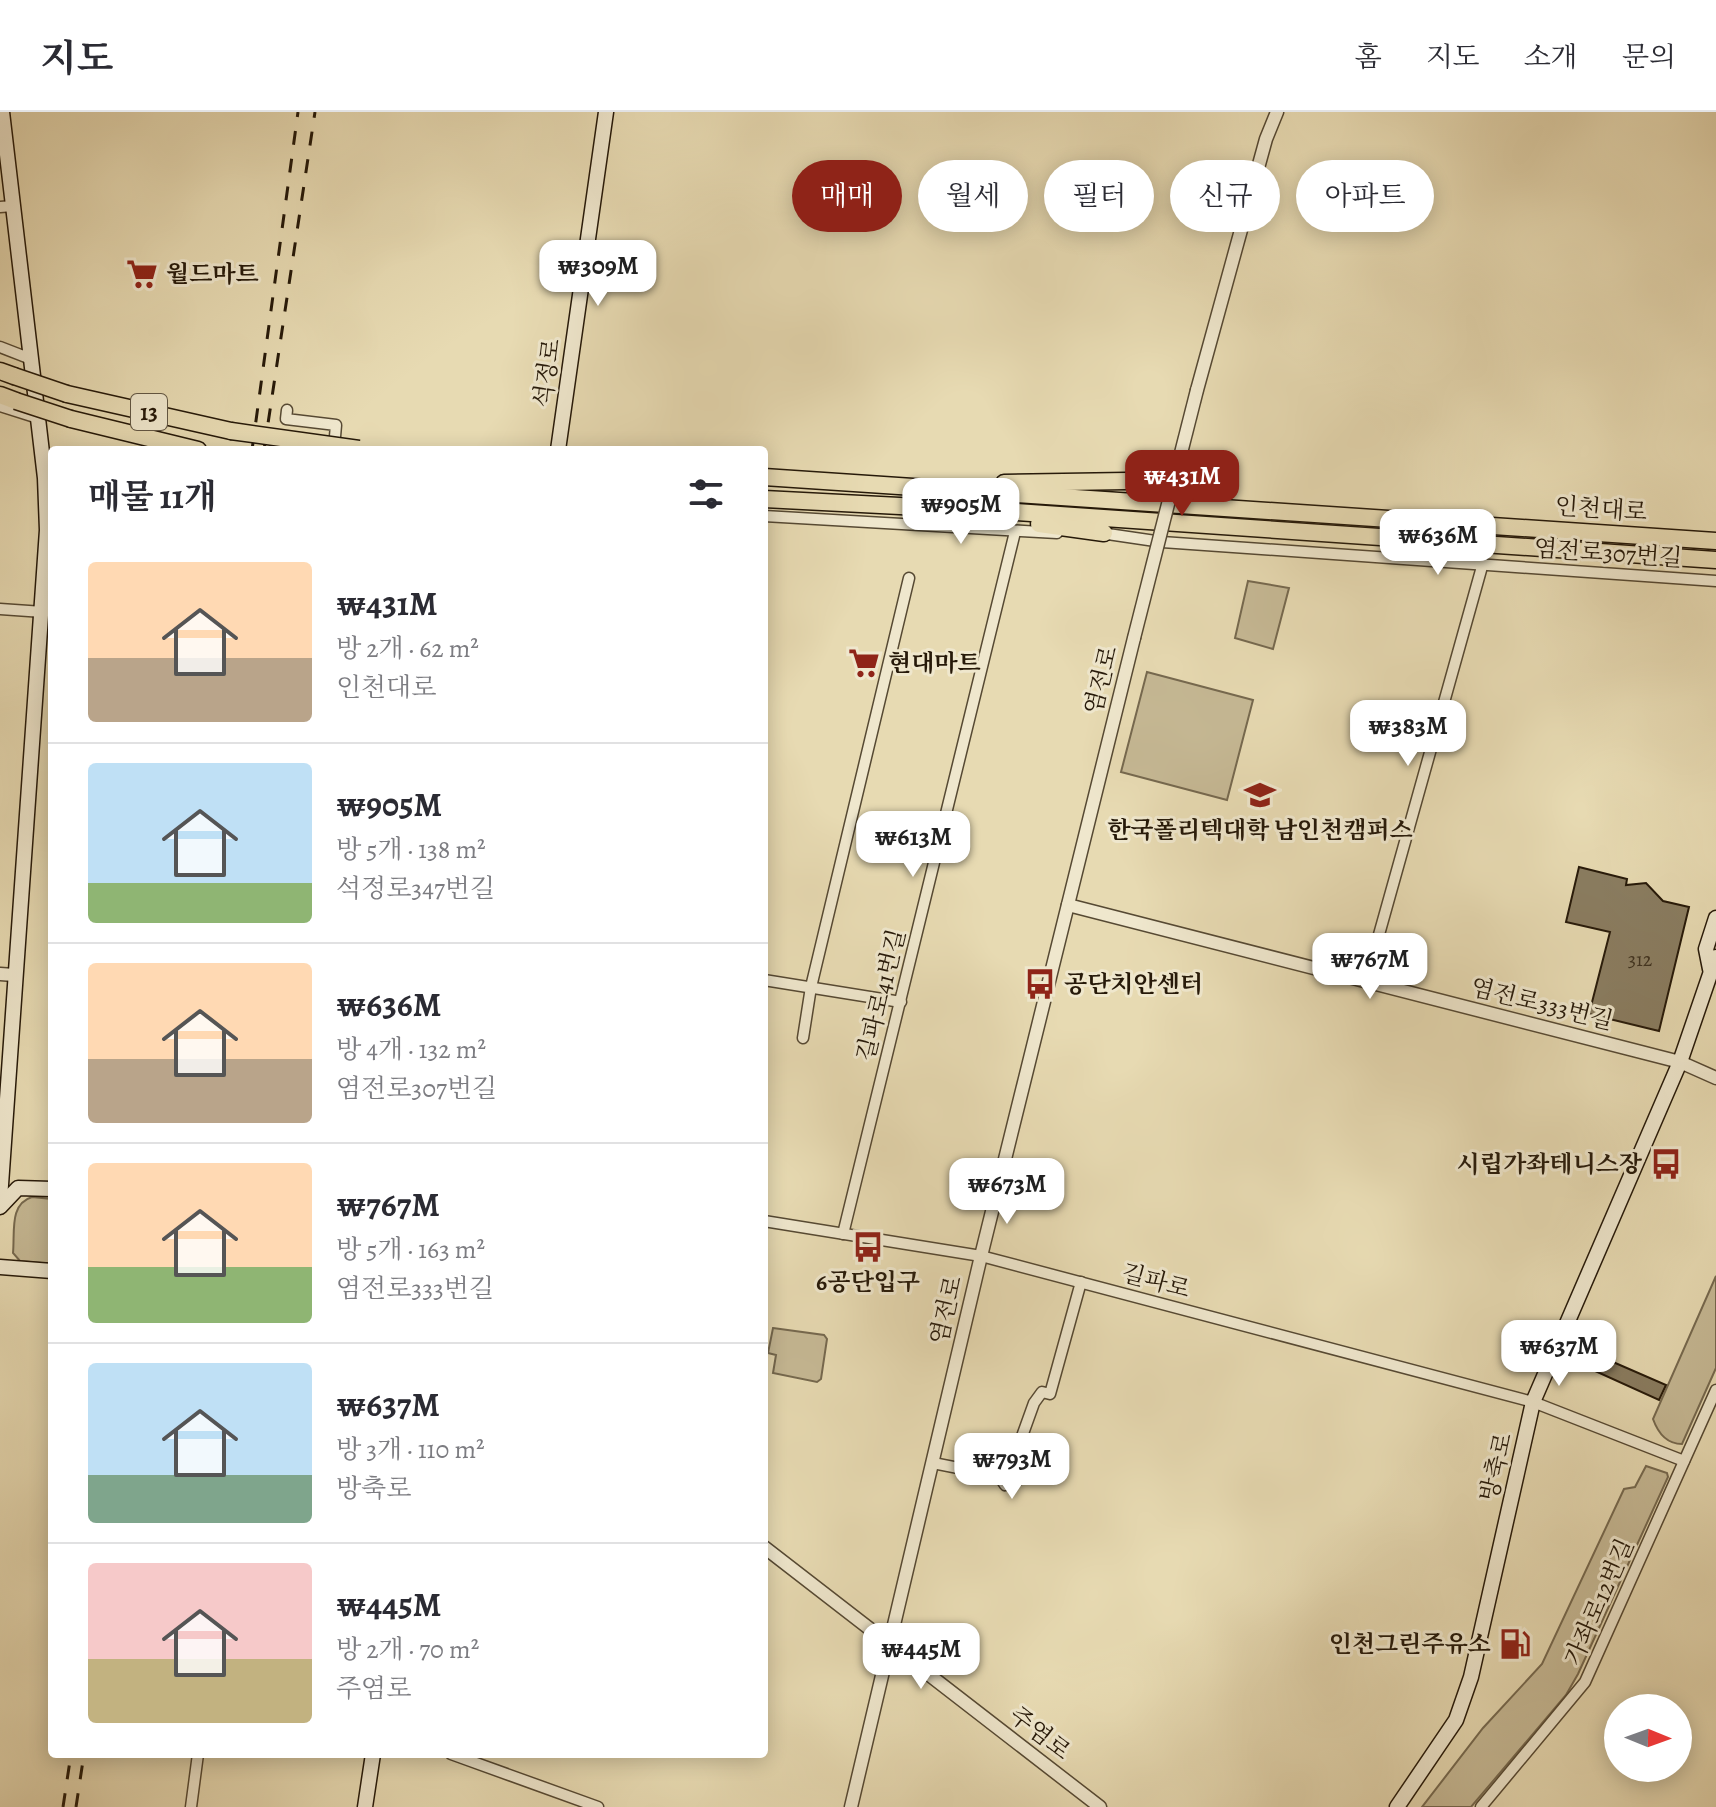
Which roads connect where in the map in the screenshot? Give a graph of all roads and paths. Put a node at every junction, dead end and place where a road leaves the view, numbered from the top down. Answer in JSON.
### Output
{"nodes":[{"id":1,"x":2,"y":112,"type":"edge"},
{"id":2,"x":606,"y":112,"type":"edge"},
{"id":3,"x":1277,"y":112,"type":"edge"},
{"id":4,"x":6,"y":206,"type":"edge"},
{"id":5,"x":0,"y":347,"type":"edge"},
{"id":6,"x":31,"y":359,"type":"junction"},
{"id":7,"x":7,"y":373,"type":"edge"},
{"id":8,"x":5,"y":400,"type":"edge"},
{"id":9,"x":287,"y":410,"type":"dead end"},
{"id":10,"x":38,"y":418,"type":"junction"},
{"id":11,"x":152,"y":445,"type":"edge"},
{"id":12,"x":330,"y":446,"type":"edge"},
{"id":13,"x":333,"y":446,"type":"edge"},
{"id":14,"x":559,"y":446,"type":"edge"},
{"id":15,"x":768,"y":477,"type":"edge"},
{"id":16,"x":1127,"y":481,"type":"dead end"},
{"id":17,"x":903,"y":486,"type":"junction"},
{"id":18,"x":768,"y":499,"type":"edge"},
{"id":19,"x":899,"y":505,"type":"junction"},
{"id":20,"x":768,"y":516,"type":"edge"},
{"id":21,"x":1015,"y":532,"type":"junction"},
{"id":22,"x":48,"y":533,"type":"edge"},
{"id":23,"x":1104,"y":533,"type":"junction"},
{"id":24,"x":1716,"y":541,"type":"edge"},
{"id":25,"x":1716,"y":560,"type":"edge"},
{"id":26,"x":48,"y":561,"type":"edge"},
{"id":27,"x":1483,"y":563,"type":"junction"},
{"id":28,"x":909,"y":578,"type":"dead end"},
{"id":29,"x":1716,"y":581,"type":"edge"},
{"id":30,"x":0,"y":609,"type":"edge"},
{"id":31,"x":43,"y":612,"type":"junction"},
{"id":32,"x":1068,"y":905,"type":"junction"},
{"id":33,"x":1716,"y":918,"type":"edge"},
{"id":34,"x":1716,"y":957,"type":"edge"},
{"id":35,"x":1713,"y":970,"type":"edge"},
{"id":36,"x":7,"y":974,"type":"edge"},
{"id":37,"x":768,"y":981,"type":"edge"},
{"id":38,"x":1366,"y":981,"type":"junction"},
{"id":39,"x":811,"y":987,"type":"junction"},
{"id":40,"x":901,"y":1002,"type":"junction"},
{"id":41,"x":803,"y":1038,"type":"dead end"},
{"id":42,"x":1680,"y":1062,"type":"junction"},
{"id":43,"x":1716,"y":1078,"type":"edge"},
{"id":44,"x":48,"y":1189,"type":"edge"},
{"id":45,"x":0,"y":1199,"type":"edge"},
{"id":46,"x":0,"y":1207,"type":"edge"},
{"id":47,"x":768,"y":1222,"type":"edge"},
{"id":48,"x":843,"y":1234,"type":"junction"},
{"id":49,"x":981,"y":1256,"type":"junction"},
{"id":50,"x":0,"y":1267,"type":"edge"},
{"id":51,"x":48,"y":1271,"type":"edge"},
{"id":52,"x":1081,"y":1282,"type":"junction"},
{"id":53,"x":1716,"y":1390,"type":"edge"},
{"id":54,"x":1533,"y":1402,"type":"junction"},
{"id":55,"x":1684,"y":1461,"type":"junction"},
{"id":56,"x":933,"y":1463,"type":"junction"},
{"id":57,"x":1037,"y":1472,"type":"dead end"},
{"id":58,"x":999,"y":1476,"type":"junction"},
{"id":59,"x":768,"y":1550,"type":"edge"},
{"id":60,"x":892,"y":1646,"type":"junction"},
{"id":61,"x":197,"y":1758,"type":"edge"},
{"id":62,"x":372,"y":1758,"type":"edge"},
{"id":63,"x":462,"y":1758,"type":"edge"},
{"id":64,"x":191,"y":1807,"type":"edge"},
{"id":65,"x":365,"y":1807,"type":"edge"},
{"id":66,"x":598,"y":1807,"type":"edge"},
{"id":67,"x":851,"y":1807,"type":"edge"},
{"id":68,"x":1100,"y":1807,"type":"edge"},
{"id":69,"x":1397,"y":1807,"type":"edge"},
{"id":70,"x":1481,"y":1807,"type":"edge"}],
"edges":[{"from":1,"to":4,"type":"main road"},
{"from":2,"to":14,"type":"main road","name":"석정로"},
{"from":3,"to":32,"type":"street","name":"염전로","bridge":true},
{"from":4,"to":6,"type":"main road"},
{"from":5,"to":6,"type":"street"},
{"from":6,"to":10,"type":"main road"},
{"from":7,"to":12,"type":"highway","number":"13","bridge":true},
{"from":8,"to":10,"type":"street"},
{"from":8,"to":11,"type":"highway","number":"13","bridge":true},
{"from":9,"to":13,"type":"street"},
{"from":10,"to":22,"type":"main road"},
{"from":15,"to":17,"type":"highway","name":"인천대로"},
{"from":16,"to":17,"type":"highway"},
{"from":17,"to":24,"type":"highway","name":"인천대로"},
{"from":18,"to":19,"type":"highway","name":"인천대로"},
{"from":19,"to":23,"type":"highway"},
{"from":19,"to":25,"type":"highway","name":"인천대로"},
{"from":20,"to":21,"type":"street","name":"염전로307번길"},
{"from":21,"to":23,"type":"street","name":"염전로307번길"},
{"from":21,"to":40,"type":"street","name":"길파로41번길"},
{"from":23,"to":27,"type":"street","name":"염전로307번길"},
{"from":26,"to":31,"type":"main road"},
{"from":27,"to":29,"type":"street","name":"염전로307번길"},
{"from":27,"to":38,"type":"street"},
{"from":28,"to":39,"type":"street"},
{"from":30,"to":31,"type":"street"},
{"from":31,"to":36,"type":"main road"},
{"from":32,"to":38,"type":"street","name":"염전로333번길"},
{"from":32,"to":49,"type":"street","name":"염전로"},
{"from":33,"to":35,"type":"main road"},
{"from":34,"to":35,"type":"main road","name":"방축로"},
{"from":35,"to":42,"type":"main road","name":"방축로"},
{"from":36,"to":45,"type":"main road"},
{"from":37,"to":39,"type":"street"},
{"from":38,"to":42,"type":"street","name":"염전로333번길"},
{"from":39,"to":40,"type":"street"},
{"from":39,"to":41,"type":"street"},
{"from":40,"to":48,"type":"street","name":"길파로41번길"},
{"from":42,"to":43,"type":"street","name":"염전로333번길"},
{"from":42,"to":54,"type":"main road","name":"방축로"},
{"from":44,"to":46,"type":"main road"},
{"from":47,"to":48,"type":"street","name":"길파로"},
{"from":48,"to":49,"type":"street","name":"길파로"},
{"from":49,"to":52,"type":"street","name":"길파로"},
{"from":49,"to":56,"type":"street","name":"염전로"},
{"from":50,"to":51,"type":"main road"},
{"from":52,"to":54,"type":"street","name":"길파로"},
{"from":52,"to":58,"type":"street"},
{"from":53,"to":55,"type":"street","name":"가좌로12번길"},
{"from":54,"to":55,"type":"street","name":"길파로"},
{"from":54,"to":69,"type":"main road","name":"방축로"},
{"from":55,"to":70,"type":"street","name":"가좌로12번길"},
{"from":56,"to":58,"type":"street"},
{"from":56,"to":60,"type":"street","name":"염전로"},
{"from":57,"to":58,"type":"street"},
{"from":59,"to":60,"type":"street","name":"주염로"},
{"from":60,"to":67,"type":"street","name":"염전로"},
{"from":60,"to":68,"type":"street","name":"주염로"},
{"from":61,"to":64,"type":"street"},
{"from":62,"to":65,"type":"main road"},
{"from":63,"to":66,"type":"street"}]}
